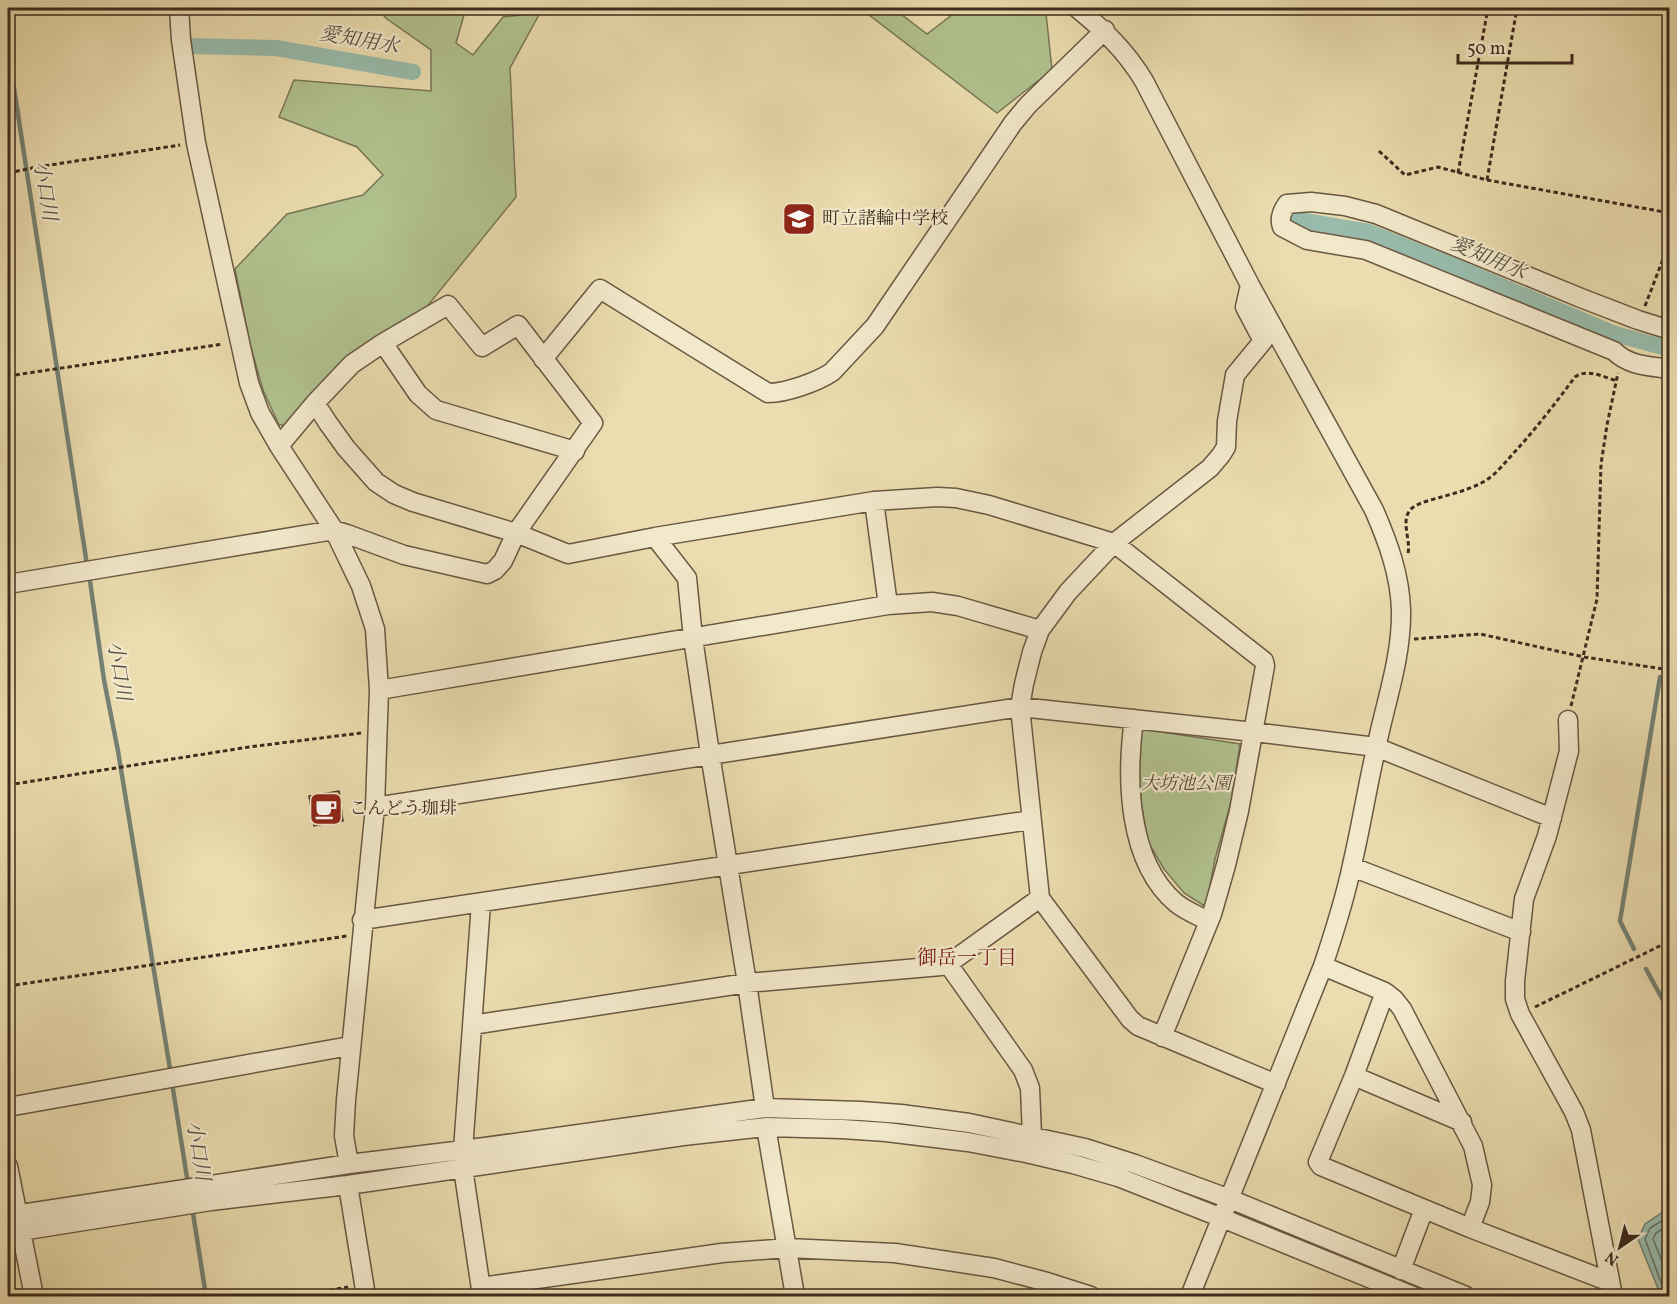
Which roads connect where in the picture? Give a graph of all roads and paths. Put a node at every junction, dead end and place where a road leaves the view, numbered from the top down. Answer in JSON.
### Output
{"nodes":[{"id":1,"x":179,"y":8,"type":"edge"},
{"id":2,"x":1077,"y":8,"type":"edge"},
{"id":3,"x":1488,"y":8,"type":"edge"},
{"id":4,"x":1517,"y":8,"type":"edge"},
{"id":5,"x":1644,"y":8,"type":"edge"},
{"id":6,"x":1668,"y":11,"type":"edge"},
{"id":7,"x":1105,"y":30,"type":"junction"},
{"id":8,"x":1670,"y":50,"type":"edge"},
{"id":9,"x":196,"y":143,"type":"junction"},
{"id":10,"x":1378,"y":151,"type":"dead end"},
{"id":11,"x":8,"y":173,"type":"edge"},
{"id":12,"x":1458,"y":173,"type":"junction"},
{"id":13,"x":1487,"y":180,"type":"junction"},
{"id":14,"x":1670,"y":213,"type":"edge"},
{"id":15,"x":1670,"y":241,"type":"edge"},
{"id":16,"x":1250,"y":285,"type":"junction"},
{"id":17,"x":1638,"y":320,"type":"junction"},
{"id":18,"x":1670,"y":330,"type":"edge"},
{"id":19,"x":240,"y":341,"type":"junction"},
{"id":20,"x":383,"y":343,"type":"junction"},
{"id":21,"x":1622,"y":358,"type":"junction"},
{"id":22,"x":543,"y":359,"type":"junction"},
{"id":23,"x":1670,"y":369,"type":"edge"},
{"id":24,"x":8,"y":376,"type":"edge"},
{"id":25,"x":1617,"y":381,"type":"junction"},
{"id":26,"x":315,"y":403,"type":"junction"},
{"id":27,"x":279,"y":446,"type":"junction"},
{"id":28,"x":575,"y":451,"type":"junction"},
{"id":29,"x":874,"y":501,"type":"junction"},
{"id":30,"x":334,"y":530,"type":"junction"},
{"id":31,"x":516,"y":532,"type":"junction"},
{"id":32,"x":655,"y":537,"type":"junction"},
{"id":33,"x":1114,"y":543,"type":"junction"},
{"id":34,"x":1394,"y":564,"type":"junction"},
{"id":35,"x":8,"y":584,"type":"edge"},
{"id":36,"x":888,"y":605,"type":"junction"},
{"id":37,"x":1040,"y":630,"type":"junction"},
{"id":38,"x":693,"y":638,"type":"junction"},
{"id":39,"x":1400,"y":639,"type":"junction"},
{"id":40,"x":1584,"y":657,"type":"junction"},
{"id":41,"x":1670,"y":670,"type":"edge"},
{"id":42,"x":379,"y":690,"type":"junction"},
{"id":43,"x":1020,"y":707,"type":"junction"},
{"id":44,"x":1134,"y":719,"type":"junction"},
{"id":45,"x":1568,"y":720,"type":"joint"},
{"id":46,"x":378,"y":731,"type":"junction"},
{"id":47,"x":1254,"y":732,"type":"junction"},
{"id":48,"x":1376,"y":747,"type":"junction"},
{"id":49,"x":710,"y":754,"type":"junction"},
{"id":50,"x":8,"y":785,"type":"edge"},
{"id":51,"x":375,"y":807,"type":"junction"},
{"id":52,"x":1552,"y":818,"type":"junction"},
{"id":53,"x":1031,"y":820,"type":"junction"},
{"id":54,"x":728,"y":865,"type":"junction"},
{"id":55,"x":1352,"y":867,"type":"junction"},
{"id":56,"x":1040,"y":898,"type":"junction"},
{"id":57,"x":481,"y":903,"type":"junction"},
{"id":58,"x":1209,"y":921,"type":"junction"},
{"id":59,"x":362,"y":927,"type":"junction"},
{"id":60,"x":1521,"y":932,"type":"junction"},
{"id":61,"x":1670,"y":941,"type":"edge"},
{"id":62,"x":948,"y":964,"type":"junction"},
{"id":63,"x":1323,"y":966,"type":"junction"},
{"id":64,"x":747,"y":983,"type":"junction"},
{"id":65,"x":8,"y":986,"type":"edge"},
{"id":66,"x":1385,"y":992,"type":"junction"},
{"id":67,"x":1520,"y":1014,"type":"junction"},
{"id":68,"x":472,"y":1024,"type":"junction"},
{"id":69,"x":1162,"y":1037,"type":"junction"},
{"id":70,"x":350,"y":1047,"type":"junction"},
{"id":71,"x":1354,"y":1076,"type":"junction"},
{"id":72,"x":1276,"y":1084,"type":"junction"},
{"id":73,"x":8,"y":1107,"type":"edge"},
{"id":74,"x":765,"y":1108,"type":"junction"},
{"id":75,"x":1462,"y":1122,"type":"junction"},
{"id":76,"x":766,"y":1127,"type":"junction"},
{"id":77,"x":1032,"y":1136,"type":"junction"},
{"id":78,"x":463,"y":1159,"type":"junction"},
{"id":79,"x":349,"y":1164,"type":"junction"},
{"id":80,"x":8,"y":1166,"type":"edge"},
{"id":81,"x":348,"y":1185,"type":"junction"},
{"id":82,"x":210,"y":1193,"type":"junction"},
{"id":83,"x":1230,"y":1199,"type":"junction"},
{"id":84,"x":1424,"y":1209,"type":"junction"},
{"id":85,"x":1222,"y":1218,"type":"junction"},
{"id":86,"x":14,"y":1224,"type":"edge"},
{"id":87,"x":1470,"y":1228,"type":"junction"},
{"id":88,"x":788,"y":1248,"type":"junction"},
{"id":89,"x":1401,"y":1270,"type":"junction"},
{"id":90,"x":1611,"y":1289,"type":"edge"},
{"id":91,"x":365,"y":1290,"type":"edge"},
{"id":92,"x":482,"y":1292,"type":"edge"},
{"id":93,"x":1391,"y":1292,"type":"edge"},
{"id":94,"x":34,"y":1296,"type":"edge"},
{"id":95,"x":300,"y":1296,"type":"edge"},
{"id":96,"x":795,"y":1296,"type":"edge"},
{"id":97,"x":1091,"y":1296,"type":"edge"},
{"id":98,"x":1190,"y":1296,"type":"edge"},
{"id":99,"x":1413,"y":1296,"type":"edge"},
{"id":100,"x":1466,"y":1296,"type":"edge"}],
"edges":[{"from":1,"to":9,"type":"street"},
{"from":2,"to":7,"type":"street"},
{"from":3,"to":12,"type":"path"},
{"from":4,"to":13,"type":"path"},
{"from":5,"to":6,"type":"path"},
{"from":6,"to":8,"type":"path"},
{"from":7,"to":16,"type":"street"},
{"from":7,"to":22,"type":"street"},
{"from":9,"to":11,"type":"path"},
{"from":9,"to":19,"type":"street"},
{"from":10,"to":12,"type":"path"},
{"from":12,"to":13,"type":"path"},
{"from":13,"to":14,"type":"path"},
{"from":15,"to":17,"type":"path"},
{"from":16,"to":33,"type":"street"},
{"from":16,"to":34,"type":"street"},
{"from":17,"to":18,"type":"street"},
{"from":17,"to":21,"type":"street"},
{"from":19,"to":24,"type":"path"},
{"from":19,"to":27,"type":"street"},
{"from":20,"to":22,"type":"street"},
{"from":20,"to":26,"type":"street"},
{"from":20,"to":28,"type":"street"},
{"from":21,"to":23,"type":"street"},
{"from":21,"to":25,"type":"path"},
{"from":22,"to":28,"type":"street"},
{"from":25,"to":34,"type":"path"},
{"from":25,"to":40,"type":"path"},
{"from":26,"to":27,"type":"street"},
{"from":26,"to":31,"type":"street"},
{"from":27,"to":30,"type":"street"},
{"from":28,"to":31,"type":"street"},
{"from":29,"to":32,"type":"street"},
{"from":29,"to":33,"type":"street"},
{"from":29,"to":36,"type":"street"},
{"from":30,"to":31,"type":"street"},
{"from":30,"to":35,"type":"street"},
{"from":30,"to":42,"type":"street"},
{"from":31,"to":32,"type":"street"},
{"from":32,"to":38,"type":"street"},
{"from":33,"to":37,"type":"street"},
{"from":33,"to":47,"type":"street"},
{"from":34,"to":39,"type":"street"},
{"from":36,"to":37,"type":"street"},
{"from":36,"to":38,"type":"street"},
{"from":37,"to":43,"type":"street"},
{"from":38,"to":42,"type":"street"},
{"from":38,"to":49,"type":"street"},
{"from":39,"to":40,"type":"path"},
{"from":39,"to":48,"type":"street"},
{"from":40,"to":41,"type":"path"},
{"from":40,"to":45,"type":"path"},
{"from":42,"to":46,"type":"street"},
{"from":43,"to":44,"type":"street"},
{"from":43,"to":49,"type":"street"},
{"from":43,"to":53,"type":"street"},
{"from":44,"to":47,"type":"street"},
{"from":44,"to":58,"type":"street"},
{"from":45,"to":52,"type":"street"},
{"from":46,"to":50,"type":"path"},
{"from":46,"to":51,"type":"street"},
{"from":47,"to":48,"type":"street"},
{"from":47,"to":58,"type":"street"},
{"from":48,"to":52,"type":"street"},
{"from":48,"to":55,"type":"street"},
{"from":49,"to":51,"type":"street"},
{"from":49,"to":54,"type":"street"},
{"from":51,"to":59,"type":"street"},
{"from":52,"to":60,"type":"street"},
{"from":53,"to":54,"type":"street"},
{"from":53,"to":56,"type":"street"},
{"from":54,"to":57,"type":"street"},
{"from":54,"to":64,"type":"street"},
{"from":55,"to":60,"type":"street"},
{"from":55,"to":63,"type":"street"},
{"from":56,"to":62,"type":"street"},
{"from":56,"to":69,"type":"street"},
{"from":57,"to":59,"type":"street"},
{"from":57,"to":68,"type":"street"},
{"from":58,"to":69,"type":"street"},
{"from":59,"to":65,"type":"path"},
{"from":59,"to":70,"type":"street"},
{"from":60,"to":67,"type":"street"},
{"from":61,"to":67,"type":"path"},
{"from":62,"to":64,"type":"street"},
{"from":62,"to":77,"type":"street"},
{"from":63,"to":66,"type":"street"},
{"from":63,"to":72,"type":"street"},
{"from":64,"to":68,"type":"street"},
{"from":64,"to":74,"type":"street"},
{"from":66,"to":71,"type":"street"},
{"from":66,"to":75,"type":"street"},
{"from":67,"to":90,"type":"street"},
{"from":68,"to":78,"type":"street"},
{"from":69,"to":72,"type":"street"},
{"from":70,"to":73,"type":"street"},
{"from":70,"to":79,"type":"street"},
{"from":71,"to":75,"type":"street"},
{"from":71,"to":84,"type":"street"},
{"from":72,"to":83,"type":"street"},
{"from":74,"to":77,"type":"street"},
{"from":74,"to":78,"type":"street"},
{"from":75,"to":87,"type":"street"},
{"from":76,"to":78,"type":"street"},
{"from":76,"to":85,"type":"street"},
{"from":76,"to":88,"type":"street"},
{"from":77,"to":83,"type":"street"},
{"from":78,"to":79,"type":"street"},
{"from":78,"to":81,"type":"street"},
{"from":78,"to":92,"type":"street"},
{"from":79,"to":82,"type":"street"},
{"from":80,"to":86,"type":"street"},
{"from":81,"to":82,"type":"street"},
{"from":81,"to":91,"type":"street"},
{"from":82,"to":86,"type":"street"},
{"from":82,"to":86,"type":"street"},
{"from":83,"to":85,"type":"street"},
{"from":83,"to":89,"type":"street"},
{"from":84,"to":87,"type":"street"},
{"from":84,"to":89,"type":"street"},
{"from":85,"to":93,"type":"street"},
{"from":85,"to":98,"type":"street"},
{"from":86,"to":94,"type":"street"},
{"from":87,"to":90,"type":"street"},
{"from":88,"to":92,"type":"street"},
{"from":88,"to":96,"type":"street"},
{"from":88,"to":97,"type":"street"},
{"from":89,"to":100,"type":"street"},
{"from":91,"to":95,"type":"path"},
{"from":93,"to":99,"type":"street"}]}
